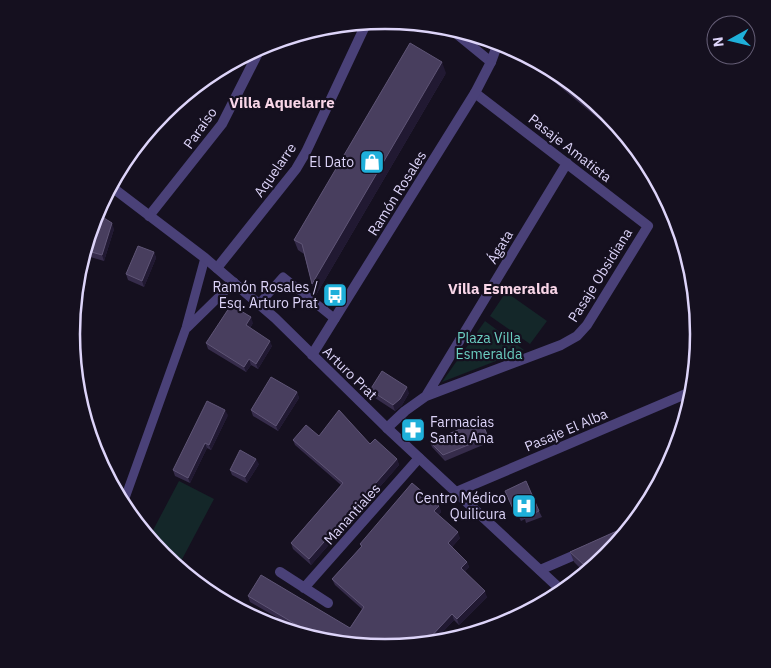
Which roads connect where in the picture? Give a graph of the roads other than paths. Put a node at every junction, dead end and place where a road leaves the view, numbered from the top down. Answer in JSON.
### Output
{"nodes":[{"id":1,"x":364,"y":29,"type":"edge"},
{"id":2,"x":464,"y":39,"type":"edge"},
{"id":3,"x":496,"y":50,"type":"edge"},
{"id":4,"x":256,"y":58,"type":"edge"},
{"id":5,"x":492,"y":62,"type":"junction"},
{"id":6,"x":476,"y":93,"type":"junction"},
{"id":7,"x":567,"y":163,"type":"junction"},
{"id":8,"x":116,"y":191,"type":"edge"},
{"id":9,"x":149,"y":216,"type":"junction"},
{"id":10,"x":648,"y":226,"type":"joint"},
{"id":11,"x":205,"y":258,"type":"junction"},
{"id":12,"x":217,"y":268,"type":"junction"},
{"id":13,"x":234,"y":282,"type":"junction"},
{"id":14,"x":259,"y":304,"type":"junction"},
{"id":15,"x":334,"y":318,"type":"junction"},
{"id":16,"x":186,"y":328,"type":"junction"},
{"id":17,"x":312,"y":355,"type":"junction"},
{"id":18,"x":685,"y":394,"type":"edge"},
{"id":19,"x":426,"y":396,"type":"junction"},
{"id":20,"x":387,"y":428,"type":"junction"},
{"id":21,"x":419,"y":458,"type":"junction"},
{"id":22,"x":456,"y":492,"type":"junction"},
{"id":23,"x":125,"y":494,"type":"edge"},
{"id":24,"x":594,"y":546,"type":"edge"},
{"id":25,"x":540,"y":570,"type":"junction"},
{"id":26,"x":280,"y":572,"type":"dead end"},
{"id":27,"x":557,"y":586,"type":"edge"},
{"id":28,"x":304,"y":588,"type":"junction"},
{"id":29,"x":328,"y":603,"type":"dead end"}],
"edges":[{"from":1,"to":12,"type":"street","name":"Aquelarre"},
{"from":2,"to":5,"type":"street"},
{"from":3,"to":5,"type":"street","name":"Ramón Rosales"},
{"from":4,"to":9,"type":"street","name":"Paraíso"},
{"from":5,"to":6,"type":"street","name":"Ramón Rosales"},
{"from":6,"to":7,"type":"street","name":"Pasaje Amatista"},
{"from":6,"to":15,"type":"street","name":"Ramón Rosales"},
{"from":7,"to":10,"type":"street","name":"Pasaje Amatista"},
{"from":7,"to":19,"type":"street","name":"Ágata"},
{"from":8,"to":9,"type":"street","name":"Arturo Prat"},
{"from":9,"to":11,"type":"street","name":"Arturo Prat"},
{"from":10,"to":19,"type":"street","name":"Pasaje Obsidiana"},
{"from":11,"to":12,"type":"street","name":"Arturo Prat"},
{"from":11,"to":16,"type":"lane"},
{"from":12,"to":13,"type":"street","name":"Arturo Prat"},
{"from":13,"to":14,"type":"street","name":"Arturo Prat"},
{"from":13,"to":16,"type":"lane"},
{"from":14,"to":15,"type":"lane"},
{"from":14,"to":17,"type":"street","name":"Arturo Prat"},
{"from":15,"to":17,"type":"street","name":"Ramón Rosales"},
{"from":16,"to":23,"type":"lane"},
{"from":17,"to":20,"type":"street","name":"Arturo Prat"},
{"from":18,"to":22,"type":"street","name":"Pasaje El Alba"},
{"from":19,"to":20,"type":"street","name":"Pasaje Obsidiana"},
{"from":20,"to":21,"type":"street","name":"Arturo Prat"},
{"from":21,"to":22,"type":"street","name":"Arturo Prat"},
{"from":21,"to":28,"type":"street","name":"Manantiales"},
{"from":22,"to":25,"type":"street","name":"Arturo Prat"},
{"from":24,"to":25,"type":"street"},
{"from":25,"to":27,"type":"street","name":"Arturo Prat"},
{"from":26,"to":28,"type":"street"},
{"from":28,"to":29,"type":"street"}]}
